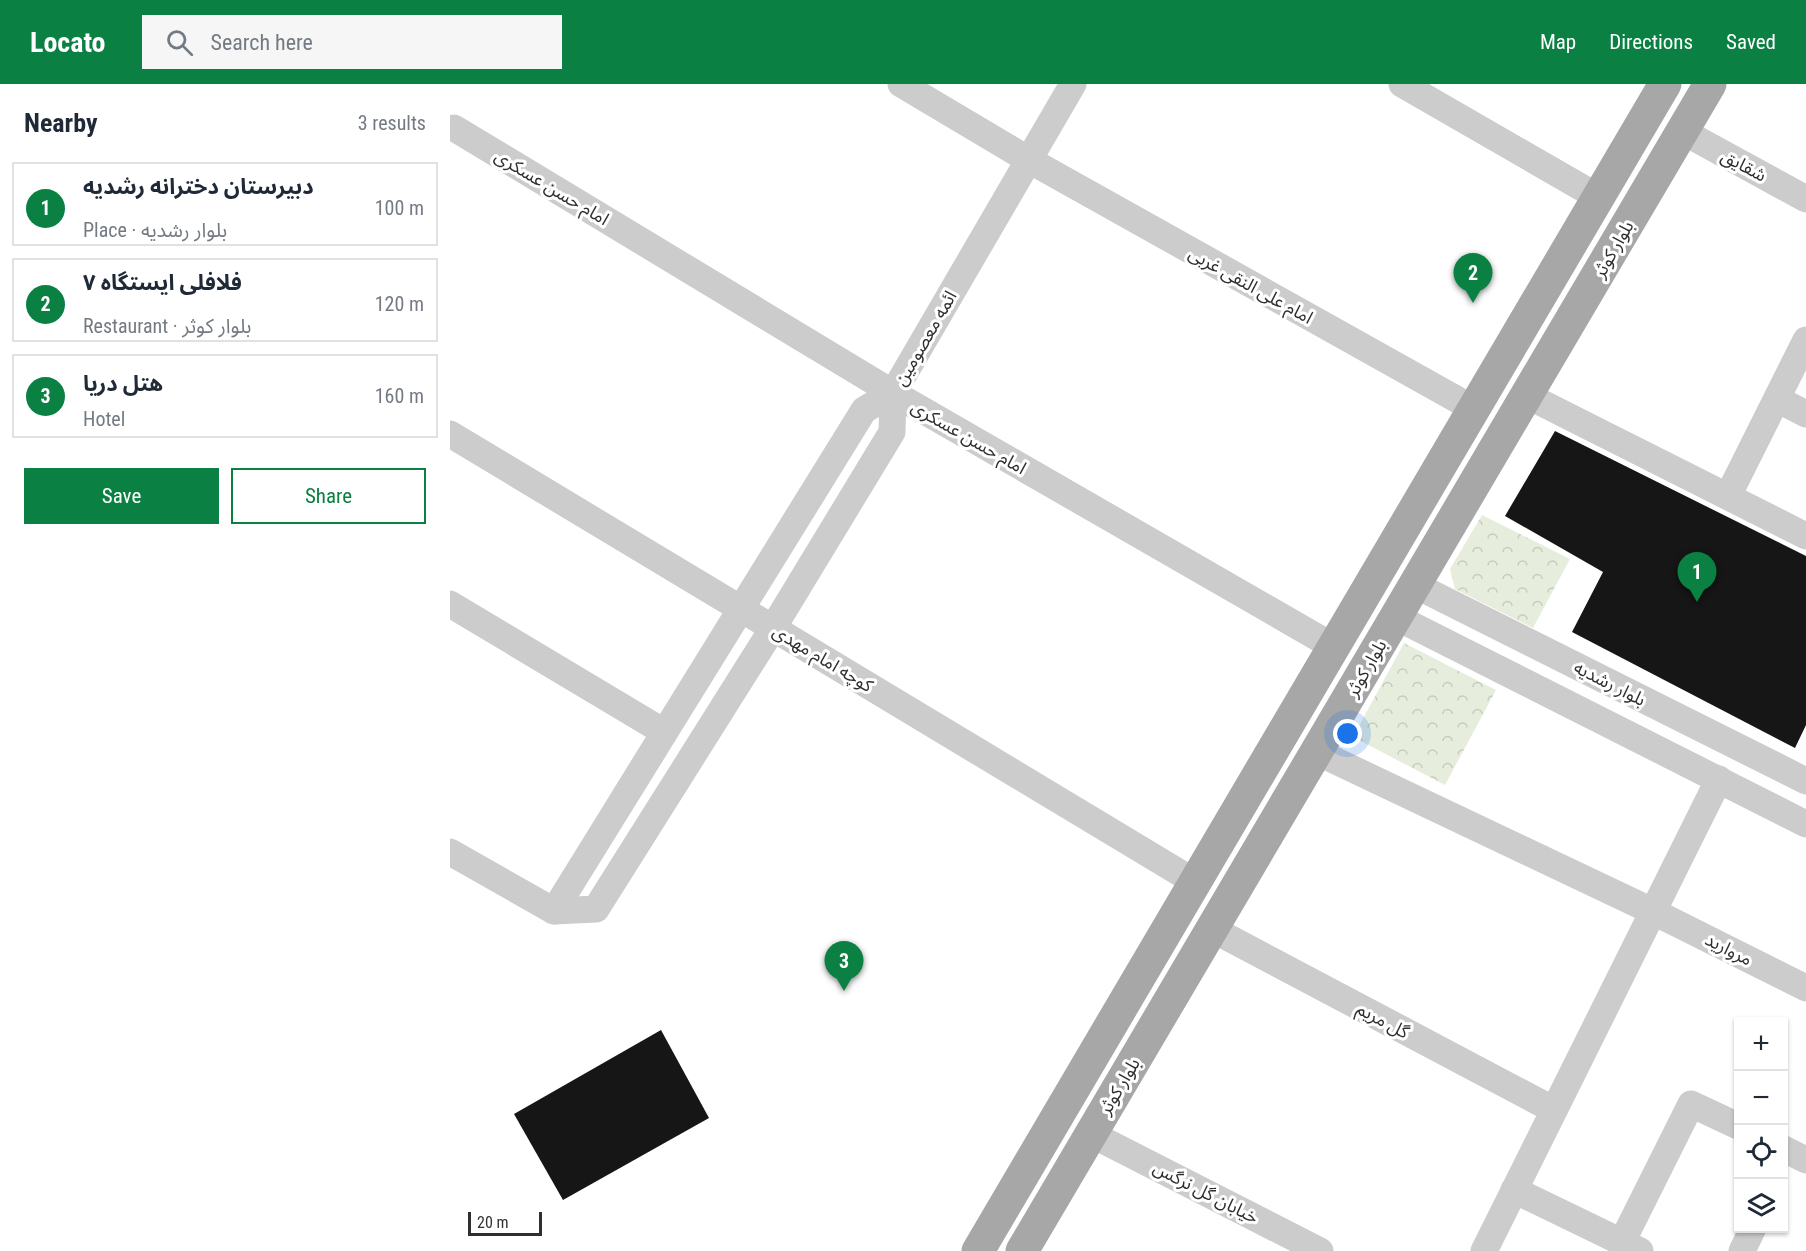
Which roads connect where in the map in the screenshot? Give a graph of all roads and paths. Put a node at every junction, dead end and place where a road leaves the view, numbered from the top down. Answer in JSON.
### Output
{"nodes":[{"id":1,"x":901,"y":84,"type":"edge"},
{"id":2,"x":1073,"y":84,"type":"edge"},
{"id":3,"x":1402,"y":84,"type":"edge"},
{"id":4,"x":1665,"y":84,"type":"edge"},
{"id":5,"x":1710,"y":84,"type":"edge"},
{"id":6,"x":454,"y":128,"type":"dead end"},
{"id":7,"x":1682,"y":131,"type":"junction"},
{"id":8,"x":1029,"y":160,"type":"junction"},
{"id":9,"x":1598,"y":197,"type":"junction"},
{"id":10,"x":1806,"y":199,"type":"edge"},
{"id":11,"x":1806,"y":340,"type":"edge"},
{"id":12,"x":893,"y":393,"type":"junction"},
{"id":13,"x":1526,"y":395,"type":"junction"},
{"id":14,"x":1776,"y":399,"type":"junction"},
{"id":15,"x":1474,"y":409,"type":"junction"},
{"id":16,"x":1806,"y":414,"type":"edge"},
{"id":17,"x":450,"y":434,"type":"edge"},
{"id":18,"x":1728,"y":496,"type":"junction"},
{"id":19,"x":1806,"y":536,"type":"edge"},
{"id":20,"x":1415,"y":585,"type":"junction"},
{"id":21,"x":450,"y":604,"type":"edge"},
{"id":22,"x":740,"y":608,"type":"junction"},
{"id":23,"x":1396,"y":617,"type":"junction"},
{"id":24,"x":773,"y":628,"type":"junction"},
{"id":25,"x":1334,"y":647,"type":"junction"},
{"id":26,"x":664,"y":732,"type":"junction"},
{"id":27,"x":1317,"y":752,"type":"junction"},
{"id":28,"x":1803,"y":772,"type":"edge"},
{"id":29,"x":1719,"y":779,"type":"junction"},
{"id":30,"x":1806,"y":824,"type":"edge"},
{"id":31,"x":450,"y":852,"type":"edge"},
{"id":32,"x":1196,"y":882,"type":"junction"},
{"id":33,"x":554,"y":911,"type":"junction"},
{"id":34,"x":1652,"y":911,"type":"junction"},
{"id":35,"x":1212,"y":929,"type":"junction"},
{"id":36,"x":1806,"y":988,"type":"edge"},
{"id":37,"x":1554,"y":1110,"type":"junction"},
{"id":38,"x":1736,"y":1125,"type":"edge"},
{"id":39,"x":1091,"y":1134,"type":"junction"},
{"id":40,"x":1514,"y":1190,"type":"junction"},
{"id":41,"x":1751,"y":1233,"type":"edge"},
{"id":42,"x":1631,"y":1247,"type":"edge"},
{"id":43,"x":978,"y":1251,"type":"edge"},
{"id":44,"x":1022,"y":1251,"type":"edge"},
{"id":45,"x":1320,"y":1251,"type":"edge"},
{"id":46,"x":1484,"y":1251,"type":"edge"},
{"id":47,"x":1742,"y":1251,"type":"edge"}],
"edges":[{"from":1,"to":8,"type":"street","name":"امام علی النقی غربی"},
{"from":2,"to":8,"type":"street","name":"ائمه معصومین"},
{"from":3,"to":9,"type":"street"},
{"from":4,"to":9,"type":"main road","name":"بلوار کوثر"},
{"from":5,"to":7,"type":"main road","name":"بلوار کوثر"},
{"from":6,"to":12,"type":"street","name":"امام حسن عسکری"},
{"from":7,"to":10,"type":"street","name":"شقایق"},
{"from":7,"to":13,"type":"main road","name":"بلوار کوثر"},
{"from":8,"to":12,"type":"street","name":"ائمه معصومین"},
{"from":8,"to":15,"type":"street","name":"امام علی النقی غربی"},
{"from":9,"to":15,"type":"main road","name":"بلوار کوثر"},
{"from":11,"to":14,"type":"street"},
{"from":12,"to":22,"type":"street","name":"ائمه معصومین"},
{"from":12,"to":24,"type":"street"},
{"from":12,"to":25,"type":"street","name":"امام حسن عسکری"},
{"from":13,"to":18,"type":"street"},
{"from":13,"to":20,"type":"main road","name":"بلوار کوثر"},
{"from":14,"to":16,"type":"street"},
{"from":14,"to":18,"type":"street"},
{"from":15,"to":25,"type":"main road","name":"بلوار کوثر"},
{"from":17,"to":22,"type":"street","name":"کوچه امام مهدی"},
{"from":18,"to":19,"type":"street"},
{"from":20,"to":23,"type":"main road","name":"بلوار کوثر"},
{"from":20,"to":28,"type":"street","name":"بلوار رشدیه"},
{"from":21,"to":26,"type":"street"},
{"from":22,"to":24,"type":"street","name":"کوچه امام مهدی"},
{"from":22,"to":26,"type":"street","name":"ائمه معصومین"},
{"from":23,"to":27,"type":"main road","name":"بلوار کوثر"},
{"from":23,"to":29,"type":"street"},
{"from":24,"to":32,"type":"street","name":"کوچه امام مهدی"},
{"from":24,"to":33,"type":"street"},
{"from":25,"to":32,"type":"main road","name":"بلوار کوثر"},
{"from":26,"to":33,"type":"street","name":"ائمه معصومین"},
{"from":27,"to":34,"type":"street","name":"مروارید"},
{"from":27,"to":35,"type":"main road","name":"بلوار کوثر"},
{"from":29,"to":30,"type":"street"},
{"from":29,"to":34,"type":"street"},
{"from":31,"to":33,"type":"street"},
{"from":32,"to":43,"type":"main road","name":"بلوار کوثر"},
{"from":34,"to":36,"type":"street","name":"مروارید"},
{"from":34,"to":37,"type":"street"},
{"from":35,"to":37,"type":"street","name":"گل مریم"},
{"from":35,"to":39,"type":"main road","name":"بلوار کوثر"},
{"from":37,"to":40,"type":"street"},
{"from":38,"to":42,"type":"street"},
{"from":39,"to":44,"type":"main road","name":"بلوار کوثر"},
{"from":39,"to":45,"type":"street","name":"خیابان گل نرگس"},
{"from":40,"to":42,"type":"street"},
{"from":40,"to":46,"type":"street"},
{"from":41,"to":47,"type":"street"}]}
